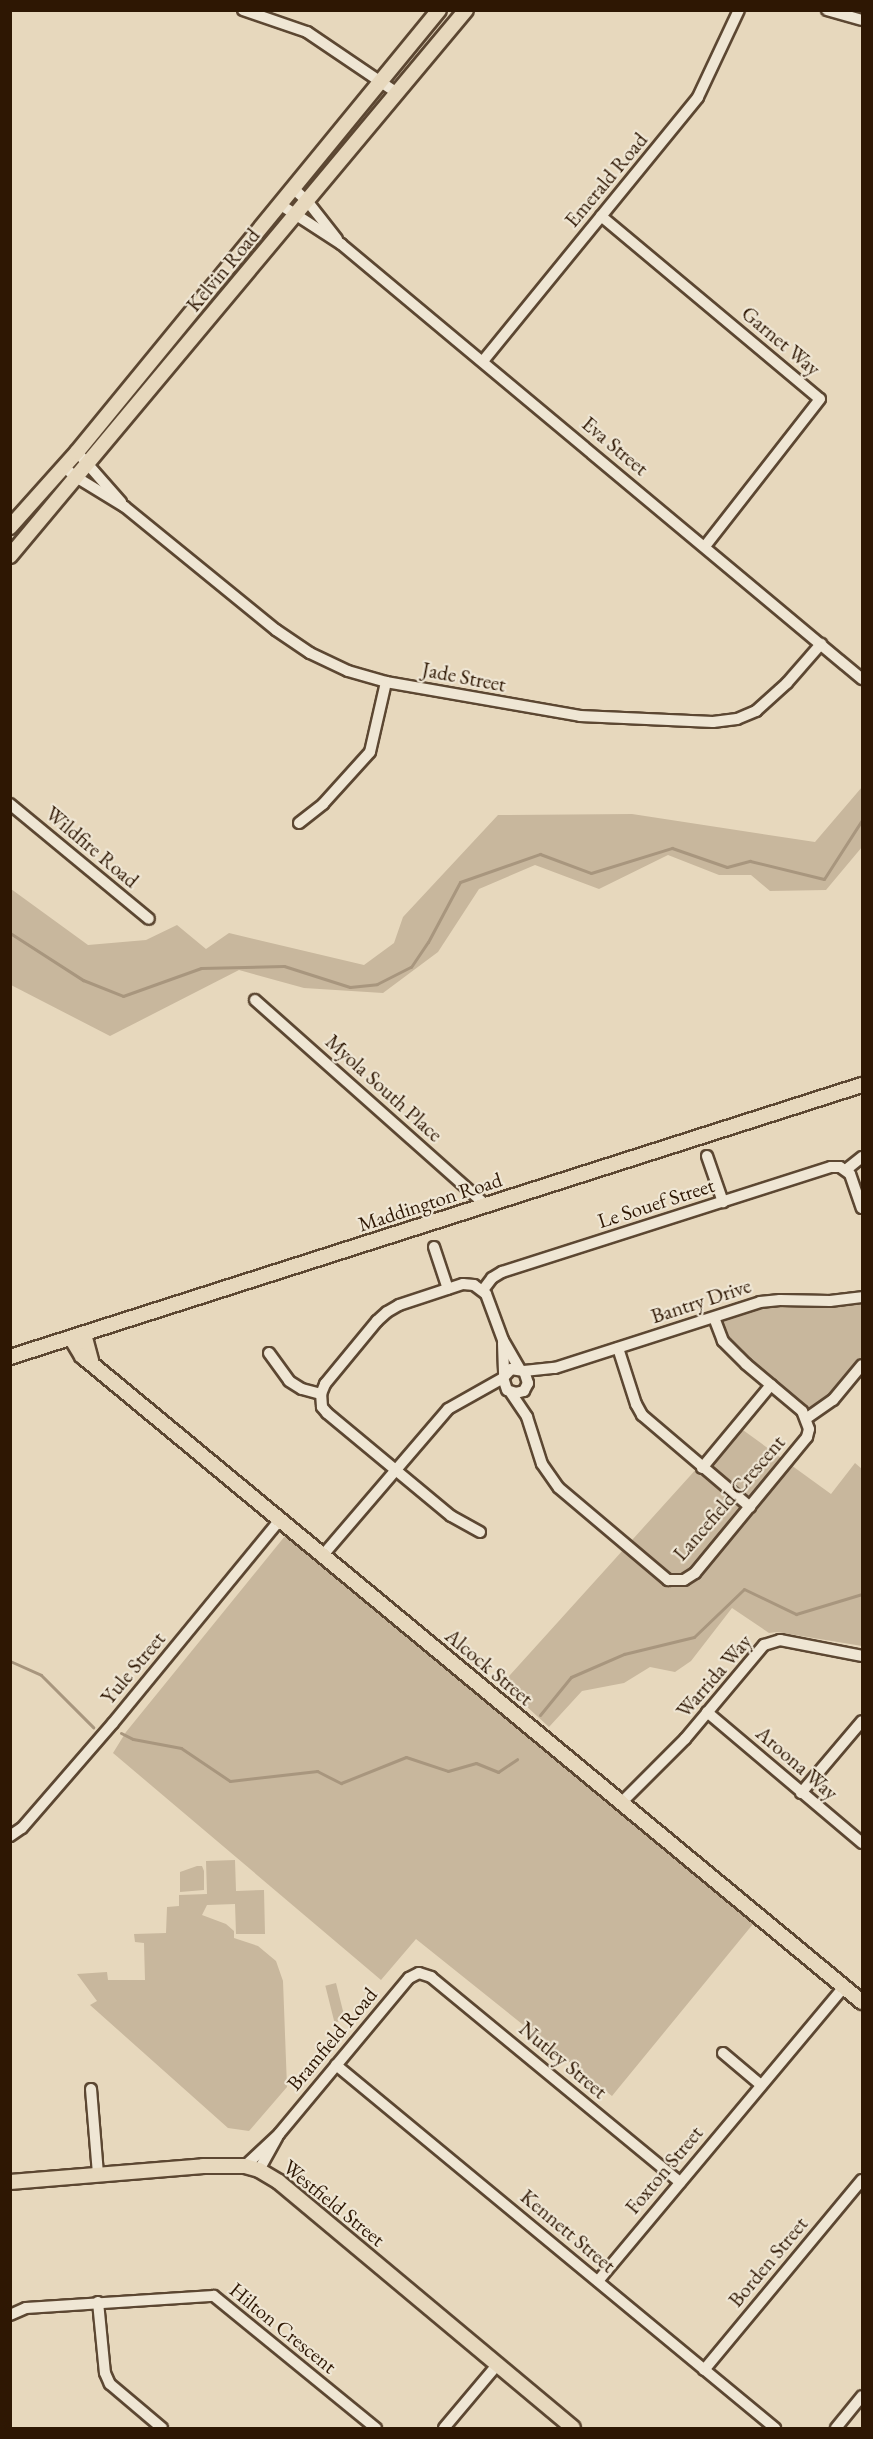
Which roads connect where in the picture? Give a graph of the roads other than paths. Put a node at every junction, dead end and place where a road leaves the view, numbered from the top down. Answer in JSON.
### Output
{"nodes":[{"id":1,"x":243,"y":10,"type":"edge"},
{"id":2,"x":439,"y":10,"type":"edge"},
{"id":3,"x":466,"y":10,"type":"edge"},
{"id":4,"x":739,"y":10,"type":"edge"},
{"id":5,"x":827,"y":10,"type":"edge"},
{"id":6,"x":862,"y":20,"type":"edge"},
{"id":7,"x":380,"y":80,"type":"junction"},
{"id":8,"x":398,"y":93,"type":"junction"},
{"id":9,"x":294,"y":189,"type":"junction"},
{"id":10,"x":308,"y":202,"type":"junction"},
{"id":11,"x":281,"y":205,"type":"junction"},
{"id":12,"x":601,"y":216,"type":"junction"},
{"id":13,"x":296,"y":217,"type":"junction"},
{"id":14,"x":341,"y":244,"type":"junction"},
{"id":15,"x":483,"y":361,"type":"junction"},
{"id":16,"x":161,"y":376,"type":"junction"},
{"id":17,"x":135,"y":382,"type":"junction"},
{"id":18,"x":77,"y":452,"type":"junction"},
{"id":19,"x":88,"y":462,"type":"junction"},
{"id":20,"x":64,"y":467,"type":"junction"},
{"id":21,"x":76,"y":477,"type":"junction"},
{"id":22,"x":125,"y":507,"type":"junction"},
{"id":23,"x":10,"y":527,"type":"edge"},
{"id":24,"x":705,"y":546,"type":"junction"},
{"id":25,"x":10,"y":556,"type":"edge"},
{"id":26,"x":821,"y":644,"type":"junction"},
{"id":27,"x":862,"y":679,"type":"edge"},
{"id":28,"x":386,"y":682,"type":"junction"},
{"id":29,"x":10,"y":804,"type":"edge"},
{"id":30,"x":298,"y":824,"type":"dead end"},
{"id":31,"x":149,"y":920,"type":"dead end"},
{"id":32,"x":255,"y":1000,"type":"dead end"},
{"id":33,"x":862,"y":1085,"type":"edge"},
{"id":34,"x":707,"y":1156,"type":"dead end"},
{"id":35,"x":862,"y":1157,"type":"edge"},
{"id":36,"x":847,"y":1169,"type":"junction"},
{"id":37,"x":723,"y":1202,"type":"junction"},
{"id":38,"x":487,"y":1206,"type":"junction"},
{"id":39,"x":862,"y":1208,"type":"edge"},
{"id":40,"x":434,"y":1247,"type":"dead end"},
{"id":41,"x":448,"y":1289,"type":"junction"},
{"id":42,"x":483,"y":1290,"type":"junction"},
{"id":43,"x":862,"y":1297,"type":"edge"},
{"id":44,"x":714,"y":1318,"type":"junction"},
{"id":45,"x":78,"y":1336,"type":"junction"},
{"id":46,"x":503,"y":1340,"type":"junction"},
{"id":47,"x":618,"y":1348,"type":"junction"},
{"id":48,"x":269,"y":1353,"type":"dead end"},
{"id":49,"x":10,"y":1357,"type":"edge"},
{"id":50,"x":862,"y":1365,"type":"edge"},
{"id":51,"x":555,"y":1368,"type":"junction"},
{"id":52,"x":522,"y":1369,"type":"junction"},
{"id":53,"x":503,"y":1376,"type":"junction"},
{"id":54,"x":527,"y":1385,"type":"junction"},
{"id":55,"x":771,"y":1385,"type":"junction"},
{"id":56,"x":509,"y":1392,"type":"junction"},
{"id":57,"x":321,"y":1394,"type":"junction"},
{"id":58,"x":475,"y":1395,"type":"junction"},
{"id":59,"x":527,"y":1417,"type":"junction"},
{"id":60,"x":807,"y":1418,"type":"junction"},
{"id":61,"x":702,"y":1468,"type":"junction"},
{"id":62,"x":396,"y":1470,"type":"junction"},
{"id":63,"x":750,"y":1507,"type":"junction"},
{"id":64,"x":280,"y":1520,"type":"junction"},
{"id":65,"x":480,"y":1532,"type":"dead end"},
{"id":66,"x":323,"y":1556,"type":"junction"},
{"id":67,"x":862,"y":1656,"type":"edge"},
{"id":68,"x":707,"y":1712,"type":"junction"},
{"id":69,"x":862,"y":1721,"type":"edge"},
{"id":70,"x":801,"y":1793,"type":"junction"},
{"id":71,"x":621,"y":1803,"type":"junction"},
{"id":72,"x":10,"y":1836,"type":"edge"},
{"id":73,"x":862,"y":1843,"type":"edge"},
{"id":74,"x":419,"y":1973,"type":"joint"},
{"id":75,"x":844,"y":1987,"type":"junction"},
{"id":76,"x":862,"y":2002,"type":"edge"},
{"id":77,"x":723,"y":2053,"type":"dead end"},
{"id":78,"x":336,"y":2065,"type":"junction"},
{"id":79,"x":761,"y":2085,"type":"junction"},
{"id":80,"x":92,"y":2089,"type":"dead end"},
{"id":81,"x":252,"y":2168,"type":"junction"},
{"id":82,"x":98,"y":2175,"type":"junction"},
{"id":83,"x":862,"y":2180,"type":"edge"},
{"id":84,"x":680,"y":2181,"type":"junction"},
{"id":85,"x":10,"y":2182,"type":"edge"},
{"id":86,"x":598,"y":2281,"type":"junction"},
{"id":87,"x":98,"y":2302,"type":"junction"},
{"id":88,"x":10,"y":2314,"type":"edge"},
{"id":89,"x":497,"y":2365,"type":"junction"},
{"id":90,"x":704,"y":2370,"type":"junction"},
{"id":91,"x":862,"y":2396,"type":"edge"},
{"id":92,"x":162,"y":2428,"type":"edge"},
{"id":93,"x":376,"y":2428,"type":"edge"},
{"id":94,"x":444,"y":2428,"type":"edge"},
{"id":95,"x":573,"y":2428,"type":"edge"},
{"id":96,"x":775,"y":2428,"type":"edge"},
{"id":97,"x":836,"y":2428,"type":"edge"}],
"edges":[{"from":1,"to":7,"type":"street"},
{"from":2,"to":7,"type":"main road","name":"Kelvin Road"},
{"from":3,"to":8,"type":"main road","name":"Kelvin Road"},
{"from":4,"to":12,"type":"street","name":"Emerald Road"},
{"from":5,"to":6,"type":"street"},
{"from":7,"to":8,"type":"street"},
{"from":7,"to":9,"type":"main road","name":"Kelvin Road"},
{"from":8,"to":10,"type":"main road","name":"Kelvin Road"},
{"from":9,"to":10,"type":"street","name":"Eva Street"},
{"from":9,"to":11,"type":"main road","name":"Kelvin Road"},
{"from":10,"to":13,"type":"main road","name":"Kelvin Road"},
{"from":10,"to":14,"type":"street","name":"Eva Street"},
{"from":11,"to":13,"type":"street","name":"Eva Street"},
{"from":11,"to":17,"type":"main road","name":"Kelvin Road"},
{"from":12,"to":15,"type":"street","name":"Emerald Road"},
{"from":12,"to":24,"type":"street","name":"Garnet Way"},
{"from":13,"to":14,"type":"street","name":"Eva Street"},
{"from":13,"to":16,"type":"main road","name":"Kelvin Road"},
{"from":14,"to":15,"type":"street","name":"Eva Street"},
{"from":15,"to":24,"type":"street","name":"Eva Street"},
{"from":16,"to":17,"type":"main road"},
{"from":16,"to":19,"type":"main road","name":"Kelvin Road"},
{"from":17,"to":18,"type":"main road","name":"Kelvin Road"},
{"from":18,"to":19,"type":"street","name":"Jade Street"},
{"from":18,"to":20,"type":"main road","name":"Kelvin Road"},
{"from":19,"to":21,"type":"main road","name":"Kelvin Road"},
{"from":19,"to":22,"type":"street","name":"Jade Street"},
{"from":20,"to":21,"type":"street","name":"Jade Street"},
{"from":20,"to":23,"type":"main road","name":"Kelvin Road"},
{"from":21,"to":22,"type":"street","name":"Jade Street"},
{"from":21,"to":25,"type":"main road","name":"Kelvin Road"},
{"from":22,"to":28,"type":"street","name":"Jade Street"},
{"from":24,"to":26,"type":"street","name":"Eva Street"},
{"from":26,"to":27,"type":"street","name":"Eva Street"},
{"from":26,"to":28,"type":"street","name":"Jade Street"},
{"from":28,"to":30,"type":"street"},
{"from":29,"to":31,"type":"street","name":"Wildfire Road"},
{"from":32,"to":38,"type":"street","name":"Myola South Place"},
{"from":33,"to":38,"type":"main road","name":"Maddington Road"},
{"from":34,"to":37,"type":"street"},
{"from":35,"to":36,"type":"street"},
{"from":36,"to":37,"type":"street","name":"Le Souef Street"},
{"from":36,"to":39,"type":"street"},
{"from":37,"to":42,"type":"street","name":"Le Souef Street"},
{"from":38,"to":45,"type":"main road","name":"Maddington Road"},
{"from":40,"to":41,"type":"street"},
{"from":41,"to":42,"type":"street"},
{"from":41,"to":57,"type":"street"},
{"from":42,"to":46,"type":"street"},
{"from":43,"to":44,"type":"street","name":"Bantry Drive"},
{"from":44,"to":47,"type":"street","name":"Bantry Drive"},
{"from":44,"to":55,"type":"street"},
{"from":45,"to":49,"type":"main road","name":"Maddington Road"},
{"from":45,"to":64,"type":"main road","name":"Alcock Street"},
{"from":46,"to":52,"type":"street"},
{"from":46,"to":53,"type":"street"},
{"from":47,"to":51,"type":"street","name":"Bantry Drive"},
{"from":47,"to":61,"type":"street"},
{"from":48,"to":57,"type":"street"},
{"from":50,"to":60,"type":"street"},
{"from":51,"to":52,"type":"street","name":"Bantry Drive"},
{"from":51,"to":54,"type":"street","name":"Bantry Drive"},
{"from":52,"to":53,"type":"street"},
{"from":52,"to":54,"type":"street"},
{"from":53,"to":56,"type":"street"},
{"from":53,"to":58,"type":"street"},
{"from":54,"to":56,"type":"street"},
{"from":54,"to":59,"type":"street","name":"Lancefield Crescent"},
{"from":55,"to":60,"type":"street"},
{"from":55,"to":61,"type":"street"},
{"from":56,"to":58,"type":"street"},
{"from":56,"to":59,"type":"street","name":"Lancefield Crescent"},
{"from":57,"to":62,"type":"street"},
{"from":58,"to":62,"type":"street"},
{"from":59,"to":63,"type":"street","name":"Lancefield Crescent"},
{"from":60,"to":63,"type":"street","name":"Lancefield Crescent"},
{"from":61,"to":63,"type":"street"},
{"from":62,"to":65,"type":"street"},
{"from":62,"to":66,"type":"street"},
{"from":64,"to":66,"type":"main road","name":"Alcock Street"},
{"from":64,"to":72,"type":"street","name":"Yule Street"},
{"from":66,"to":71,"type":"main road","name":"Alcock Street"},
{"from":67,"to":68,"type":"street","name":"Warrida Way"},
{"from":68,"to":70,"type":"street","name":"Aroona Way"},
{"from":68,"to":71,"type":"street","name":"Warrida Way"},
{"from":69,"to":70,"type":"street"},
{"from":70,"to":73,"type":"street","name":"Aroona Way"},
{"from":71,"to":75,"type":"main road","name":"Alcock Street"},
{"from":74,"to":78,"type":"street","name":"Bramfield Road"},
{"from":74,"to":84,"type":"street","name":"Nutley Street"},
{"from":75,"to":76,"type":"main road","name":"Alcock Street"},
{"from":75,"to":79,"type":"street","name":"Foxton Street"},
{"from":77,"to":79,"type":"street"},
{"from":78,"to":81,"type":"street","name":"Bramfield Road"},
{"from":78,"to":86,"type":"street","name":"Kennett Street"},
{"from":79,"to":84,"type":"street","name":"Foxton Street"},
{"from":80,"to":82,"type":"street"},
{"from":81,"to":82,"type":"main road"},
{"from":81,"to":89,"type":"main road","name":"Westfield Street"},
{"from":82,"to":85,"type":"main road"},
{"from":83,"to":90,"type":"street","name":"Borden Street"},
{"from":84,"to":86,"type":"street","name":"Foxton Street"},
{"from":86,"to":90,"type":"street","name":"Kennett Street"},
{"from":87,"to":88,"type":"street","name":"Hilton Crescent"},
{"from":87,"to":92,"type":"street"},
{"from":87,"to":93,"type":"street","name":"Hilton Crescent"},
{"from":89,"to":94,"type":"street"},
{"from":89,"to":95,"type":"main road","name":"Westfield Street"},
{"from":90,"to":96,"type":"street","name":"Kennett Street"},
{"from":91,"to":97,"type":"street"}]}
